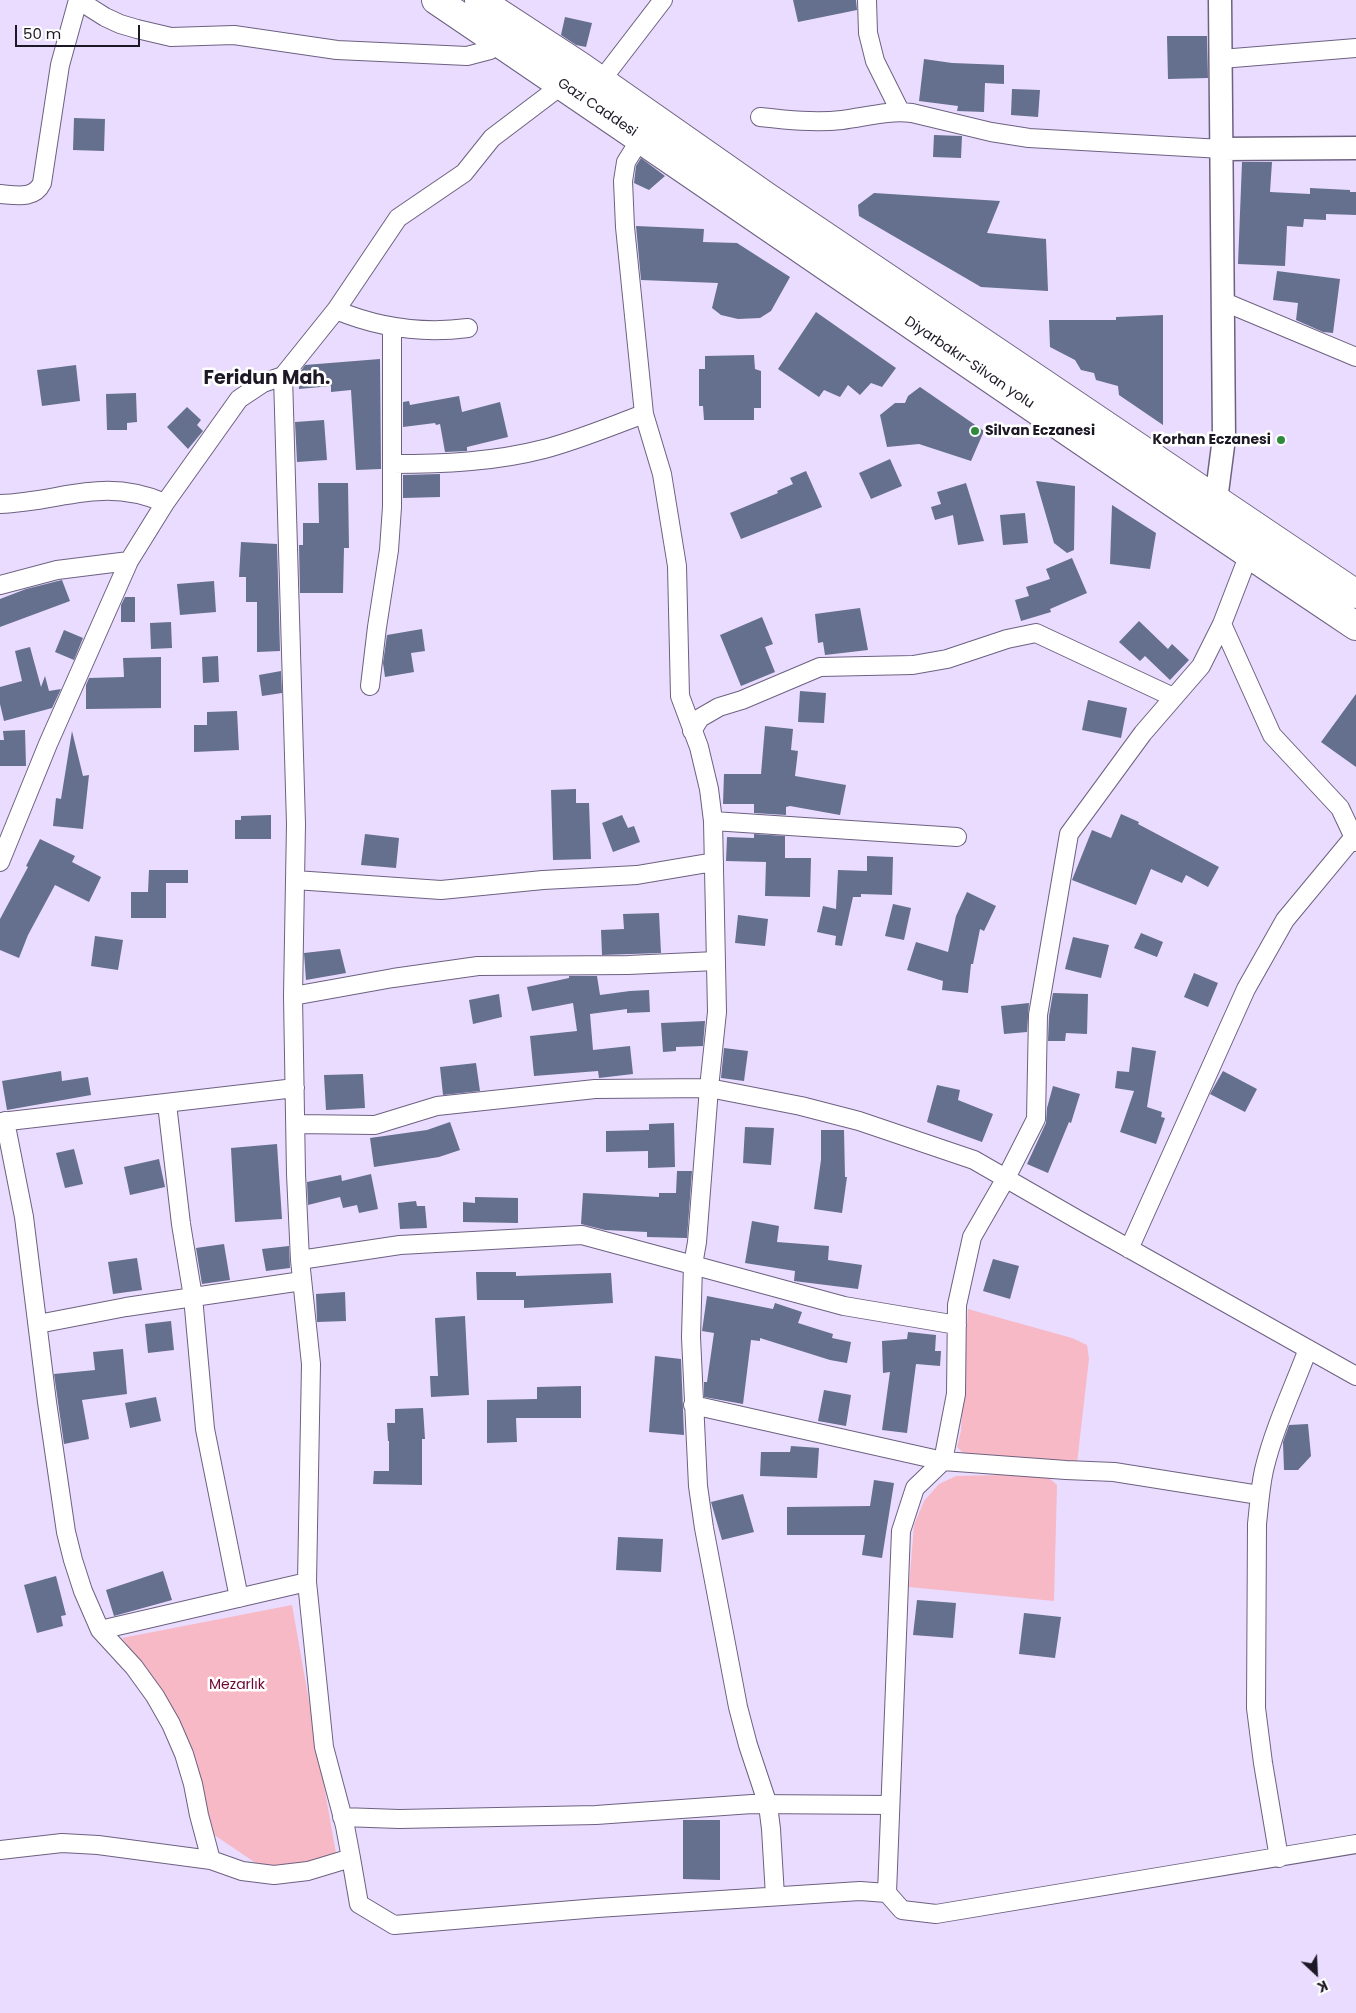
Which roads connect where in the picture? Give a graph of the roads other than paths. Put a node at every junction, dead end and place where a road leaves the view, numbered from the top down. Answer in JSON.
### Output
{"nodes":[{"id":1,"x":78,"y":0,"type":"edge"},
{"id":2,"x":436,"y":0,"type":"edge"},
{"id":3,"x":479,"y":0,"type":"edge"},
{"id":4,"x":663,"y":0,"type":"edge"},
{"id":5,"x":866,"y":0,"type":"edge"},
{"id":6,"x":1220,"y":0,"type":"edge"},
{"id":7,"x":499,"y":42,"type":"junction"},
{"id":8,"x":1356,"y":48,"type":"edge"},
{"id":9,"x":1221,"y":59,"type":"junction"},
{"id":10,"x":600,"y":82,"type":"junction"},
{"id":11,"x":562,"y":85,"type":"junction"},
{"id":12,"x":900,"y":111,"type":"junction"},
{"id":13,"x":760,"y":117,"type":"dead end"},
{"id":14,"x":641,"y":138,"type":"junction"},
{"id":15,"x":1356,"y":148,"type":"edge"},
{"id":16,"x":1222,"y":149,"type":"junction"},
{"id":17,"x":0,"y":194,"type":"edge"},
{"id":18,"x":762,"y":208,"type":"junction"},
{"id":19,"x":1222,"y":301,"type":"junction"},
{"id":20,"x":336,"y":310,"type":"junction"},
{"id":21,"x":392,"y":328,"type":"junction"},
{"id":22,"x":468,"y":328,"type":"dead end"},
{"id":23,"x":1356,"y":357,"type":"edge"},
{"id":24,"x":283,"y":376,"type":"junction"},
{"id":25,"x":644,"y":414,"type":"junction"},
{"id":26,"x":392,"y":464,"type":"junction"},
{"id":27,"x":165,"y":503,"type":"junction"},
{"id":28,"x":0,"y":504,"type":"edge"},
{"id":29,"x":1208,"y":511,"type":"junction"},
{"id":30,"x":1249,"y":554,"type":"junction"},
{"id":31,"x":129,"y":561,"type":"junction"},
{"id":32,"x":0,"y":585,"type":"edge"},
{"id":33,"x":1356,"y":594,"type":"edge"},
{"id":34,"x":1222,"y":624,"type":"junction"},
{"id":35,"x":1356,"y":626,"type":"edge"},
{"id":36,"x":370,"y":686,"type":"dead end"},
{"id":37,"x":1173,"y":698,"type":"junction"},
{"id":38,"x":692,"y":731,"type":"junction"},
{"id":39,"x":713,"y":820,"type":"junction"},
{"id":40,"x":957,"y":837,"type":"dead end"},
{"id":41,"x":1354,"y":840,"type":"edge"},
{"id":42,"x":0,"y":862,"type":"edge"},
{"id":43,"x":714,"y":862,"type":"junction"},
{"id":44,"x":295,"y":880,"type":"junction"},
{"id":45,"x":716,"y":961,"type":"junction"},
{"id":46,"x":293,"y":996,"type":"junction"},
{"id":47,"x":295,"y":1088,"type":"junction"},
{"id":48,"x":708,"y":1088,"type":"junction"},
{"id":49,"x":167,"y":1104,"type":"junction"},
{"id":50,"x":2,"y":1122,"type":"edge"},
{"id":51,"x":296,"y":1124,"type":"junction"},
{"id":52,"x":1006,"y":1178,"type":"junction"},
{"id":53,"x":1129,"y":1249,"type":"junction"},
{"id":54,"x":300,"y":1260,"type":"junction"},
{"id":55,"x":693,"y":1265,"type":"junction"},
{"id":56,"x":302,"y":1281,"type":"junction"},
{"id":57,"x":193,"y":1297,"type":"junction"},
{"id":58,"x":38,"y":1324,"type":"junction"},
{"id":59,"x":956,"y":1325,"type":"junction"},
{"id":60,"x":1308,"y":1349,"type":"junction"},
{"id":61,"x":1356,"y":1376,"type":"edge"},
{"id":62,"x":693,"y":1405,"type":"junction"},
{"id":63,"x":943,"y":1461,"type":"junction"},
{"id":64,"x":1259,"y":1495,"type":"junction"},
{"id":65,"x":307,"y":1582,"type":"junction"},
{"id":66,"x":239,"y":1598,"type":"junction"},
{"id":67,"x":100,"y":1630,"type":"junction"},
{"id":68,"x":890,"y":1804,"type":"junction"},
{"id":69,"x":768,"y":1805,"type":"junction"},
{"id":70,"x":342,"y":1817,"type":"junction"},
{"id":71,"x":1356,"y":1844,"type":"edge"},
{"id":72,"x":0,"y":1850,"type":"edge"},
{"id":73,"x":351,"y":1858,"type":"junction"},
{"id":74,"x":1278,"y":1858,"type":"junction"},
{"id":75,"x":211,"y":1860,"type":"junction"},
{"id":76,"x":887,"y":1893,"type":"junction"},
{"id":77,"x":775,"y":1896,"type":"junction"}],
"edges":[{"from":1,"to":7,"type":"street"},
{"from":1,"to":17,"type":"street"},
{"from":2,"to":7,"type":"highway","name":"Gazi Caddesi"},
{"from":3,"to":10,"type":"highway","name":"Gazi Caddesi"},
{"from":4,"to":10,"type":"street"},
{"from":5,"to":12,"type":"street"},
{"from":6,"to":9,"type":"street"},
{"from":7,"to":11,"type":"highway","name":"Gazi Caddesi"},
{"from":8,"to":9,"type":"street"},
{"from":9,"to":16,"type":"street"},
{"from":10,"to":18,"type":"highway","name":"Gazi Caddesi"},
{"from":11,"to":14,"type":"highway","name":"Gazi Caddesi"},
{"from":11,"to":20,"type":"street"},
{"from":12,"to":13,"type":"street"},
{"from":12,"to":16,"type":"street"},
{"from":14,"to":18,"type":"highway","name":"Gazi Caddesi"},
{"from":14,"to":25,"type":"street"},
{"from":15,"to":16,"type":"street"},
{"from":16,"to":19,"type":"street"},
{"from":18,"to":29,"type":"highway","name":"Diyarbakır-Silvan yolu"},
{"from":19,"to":23,"type":"street"},
{"from":19,"to":29,"type":"street"},
{"from":20,"to":21,"type":"street"},
{"from":20,"to":24,"type":"street"},
{"from":21,"to":22,"type":"street"},
{"from":21,"to":26,"type":"street"},
{"from":24,"to":27,"type":"street"},
{"from":24,"to":44,"type":"street"},
{"from":25,"to":26,"type":"street"},
{"from":25,"to":38,"type":"street"},
{"from":26,"to":36,"type":"street"},
{"from":27,"to":28,"type":"street"},
{"from":27,"to":31,"type":"street"},
{"from":29,"to":30,"type":"highway","name":"Diyarbakır-Silvan yolu"},
{"from":29,"to":33,"type":"highway","name":"Diyarbakır-Silvan yolu"},
{"from":30,"to":34,"type":"street"},
{"from":30,"to":35,"type":"highway","name":"Diyarbakır-Silvan yolu"},
{"from":31,"to":32,"type":"street"},
{"from":31,"to":42,"type":"street"},
{"from":34,"to":37,"type":"street"},
{"from":34,"to":41,"type":"street"},
{"from":37,"to":38,"type":"street"},
{"from":37,"to":52,"type":"street"},
{"from":38,"to":39,"type":"street"},
{"from":39,"to":40,"type":"street"},
{"from":39,"to":43,"type":"street"},
{"from":41,"to":53,"type":"street"},
{"from":43,"to":44,"type":"street"},
{"from":43,"to":45,"type":"street"},
{"from":44,"to":46,"type":"street"},
{"from":45,"to":46,"type":"street"},
{"from":45,"to":48,"type":"street"},
{"from":46,"to":47,"type":"street"},
{"from":47,"to":49,"type":"street"},
{"from":47,"to":51,"type":"street"},
{"from":48,"to":51,"type":"street"},
{"from":48,"to":52,"type":"street"},
{"from":48,"to":55,"type":"street"},
{"from":49,"to":50,"type":"street"},
{"from":49,"to":57,"type":"street"},
{"from":50,"to":58,"type":"street"},
{"from":51,"to":54,"type":"street"},
{"from":52,"to":53,"type":"street"},
{"from":52,"to":59,"type":"street"},
{"from":53,"to":60,"type":"street"},
{"from":54,"to":55,"type":"street"},
{"from":54,"to":56,"type":"street"},
{"from":55,"to":59,"type":"street"},
{"from":55,"to":62,"type":"street"},
{"from":56,"to":57,"type":"street"},
{"from":56,"to":65,"type":"street"},
{"from":57,"to":58,"type":"street"},
{"from":57,"to":66,"type":"street"},
{"from":58,"to":67,"type":"street"},
{"from":59,"to":63,"type":"street"},
{"from":60,"to":61,"type":"street"},
{"from":60,"to":64,"type":"street"},
{"from":62,"to":63,"type":"street"},
{"from":62,"to":69,"type":"street"},
{"from":63,"to":64,"type":"street"},
{"from":63,"to":68,"type":"street"},
{"from":64,"to":74,"type":"street"},
{"from":65,"to":66,"type":"street"},
{"from":65,"to":70,"type":"street"},
{"from":66,"to":67,"type":"street"},
{"from":67,"to":75,"type":"street"},
{"from":68,"to":69,"type":"street"},
{"from":68,"to":76,"type":"street"},
{"from":69,"to":70,"type":"street"},
{"from":69,"to":77,"type":"street"},
{"from":70,"to":73,"type":"street"},
{"from":71,"to":74,"type":"street"},
{"from":72,"to":75,"type":"street"},
{"from":73,"to":75,"type":"street"},
{"from":73,"to":77,"type":"street"},
{"from":74,"to":76,"type":"street"},
{"from":76,"to":77,"type":"street"}]}
